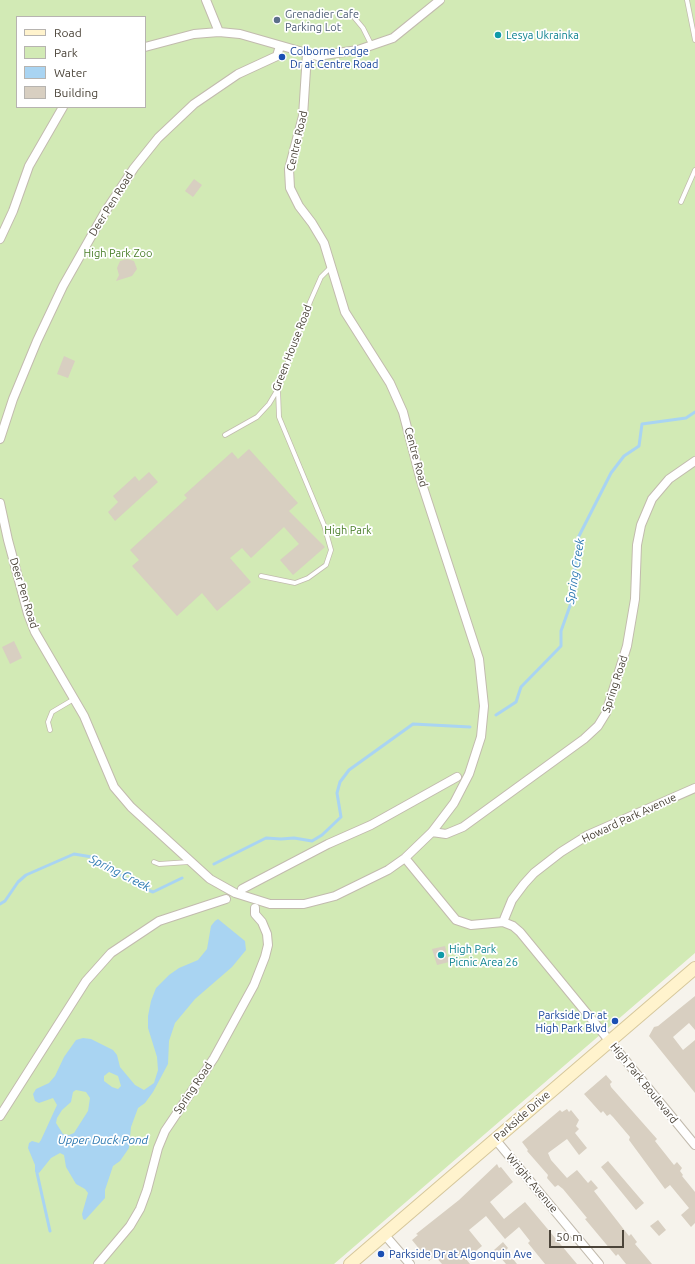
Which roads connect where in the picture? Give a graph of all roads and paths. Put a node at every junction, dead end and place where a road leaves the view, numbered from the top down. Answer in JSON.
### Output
{"nodes":[{"id":1,"x":206,"y":0,"type":"edge"},
{"id":2,"x":440,"y":0,"type":"edge"},
{"id":3,"x":687,"y":0,"type":"edge"},
{"id":4,"x":353,"y":16,"type":"dead end"},
{"id":5,"x":219,"y":32,"type":"junction"},
{"id":6,"x":695,"y":40,"type":"edge"},
{"id":7,"x":146,"y":46,"type":"edge"},
{"id":8,"x":280,"y":46,"type":"junction"},
{"id":9,"x":372,"y":46,"type":"junction"},
{"id":10,"x":307,"y":54,"type":"junction"},
{"id":11,"x":61,"y":108,"type":"edge"},
{"id":12,"x":695,"y":170,"type":"edge"},
{"id":13,"x":681,"y":202,"type":"dead end"},
{"id":14,"x":0,"y":239,"type":"edge"},
{"id":15,"x":331,"y":267,"type":"junction"},
{"id":16,"x":278,"y":389,"type":"junction"},
{"id":17,"x":225,"y":435,"type":"dead end"},
{"id":18,"x":0,"y":439,"type":"edge"},
{"id":19,"x":695,"y":461,"type":"edge"},
{"id":20,"x":0,"y":503,"type":"edge"},
{"id":21,"x":261,"y":576,"type":"dead end"},
{"id":22,"x":74,"y":699,"type":"junction"},
{"id":23,"x":50,"y":730,"type":"dead end"},
{"id":24,"x":457,"y":778,"type":"dead end"},
{"id":25,"x":695,"y":788,"type":"edge"},
{"id":26,"x":432,"y":832,"type":"junction"},
{"id":27,"x":405,"y":858,"type":"junction"},
{"id":28,"x":154,"y":862,"type":"dead end"},
{"id":29,"x":190,"y":862,"type":"junction"},
{"id":30,"x":242,"y":889,"type":"dead end"},
{"id":31,"x":226,"y":899,"type":"dead end"},
{"id":32,"x":254,"y":904,"type":"junction"},
{"id":33,"x":503,"y":922,"type":"junction"},
{"id":34,"x":695,"y":968,"type":"edge"},
{"id":35,"x":610,"y":1041,"type":"junction"},
{"id":36,"x":0,"y":1116,"type":"edge"},
{"id":37,"x":495,"y":1139,"type":"junction"},
{"id":38,"x":695,"y":1145,"type":"edge"},
{"id":39,"x":384,"y":1234,"type":"junction"},
{"id":40,"x":98,"y":1264,"type":"edge"},
{"id":41,"x":350,"y":1264,"type":"edge"},
{"id":42,"x":410,"y":1264,"type":"edge"},
{"id":43,"x":599,"y":1264,"type":"edge"}],
"edges":[{"from":1,"to":5,"type":"street"},
{"from":2,"to":9,"type":"street"},
{"from":3,"to":6,"type":"lane"},
{"from":4,"to":9,"type":"lane"},
{"from":5,"to":7,"type":"street"},
{"from":5,"to":8,"type":"street"},
{"from":8,"to":10,"type":"street"},
{"from":8,"to":18,"type":"street","name":"Deer Pen Road"},
{"from":9,"to":10,"type":"street"},
{"from":10,"to":15,"type":"street","name":"Centre Road"},
{"from":11,"to":14,"type":"street"},
{"from":12,"to":13,"type":"lane"},
{"from":15,"to":16,"type":"lane","name":"Green House Road"},
{"from":15,"to":26,"type":"street","name":"Centre Road"},
{"from":16,"to":17,"type":"lane","name":"Green House Road"},
{"from":16,"to":21,"type":"lane"},
{"from":19,"to":26,"type":"street","name":"Spring Road"},
{"from":20,"to":22,"type":"street","name":"Deer Pen Road"},
{"from":22,"to":23,"type":"lane"},
{"from":22,"to":29,"type":"street","name":"Deer Pen Road"},
{"from":24,"to":30,"type":"street"},
{"from":25,"to":33,"type":"street","name":"Howard Park Avenue"},
{"from":26,"to":27,"type":"street","name":"Centre Road"},
{"from":27,"to":32,"type":"street"},
{"from":27,"to":33,"type":"street"},
{"from":28,"to":29,"type":"lane"},
{"from":29,"to":32,"type":"street","name":"Deer Pen Road"},
{"from":31,"to":36,"type":"street"},
{"from":32,"to":40,"type":"street","name":"Spring Road"},
{"from":33,"to":35,"type":"street","name":"High Park Boulevard"},
{"from":34,"to":35,"type":"main road","name":"Parkside Drive"},
{"from":35,"to":37,"type":"main road","name":"Parkside Drive"},
{"from":35,"to":38,"type":"street","name":"High Park Boulevard"},
{"from":37,"to":39,"type":"main road","name":"Parkside Drive"},
{"from":37,"to":43,"type":"street","name":"Wright Avenue"},
{"from":39,"to":41,"type":"main road","name":"Parkside Drive"},
{"from":39,"to":42,"type":"street"}]}
